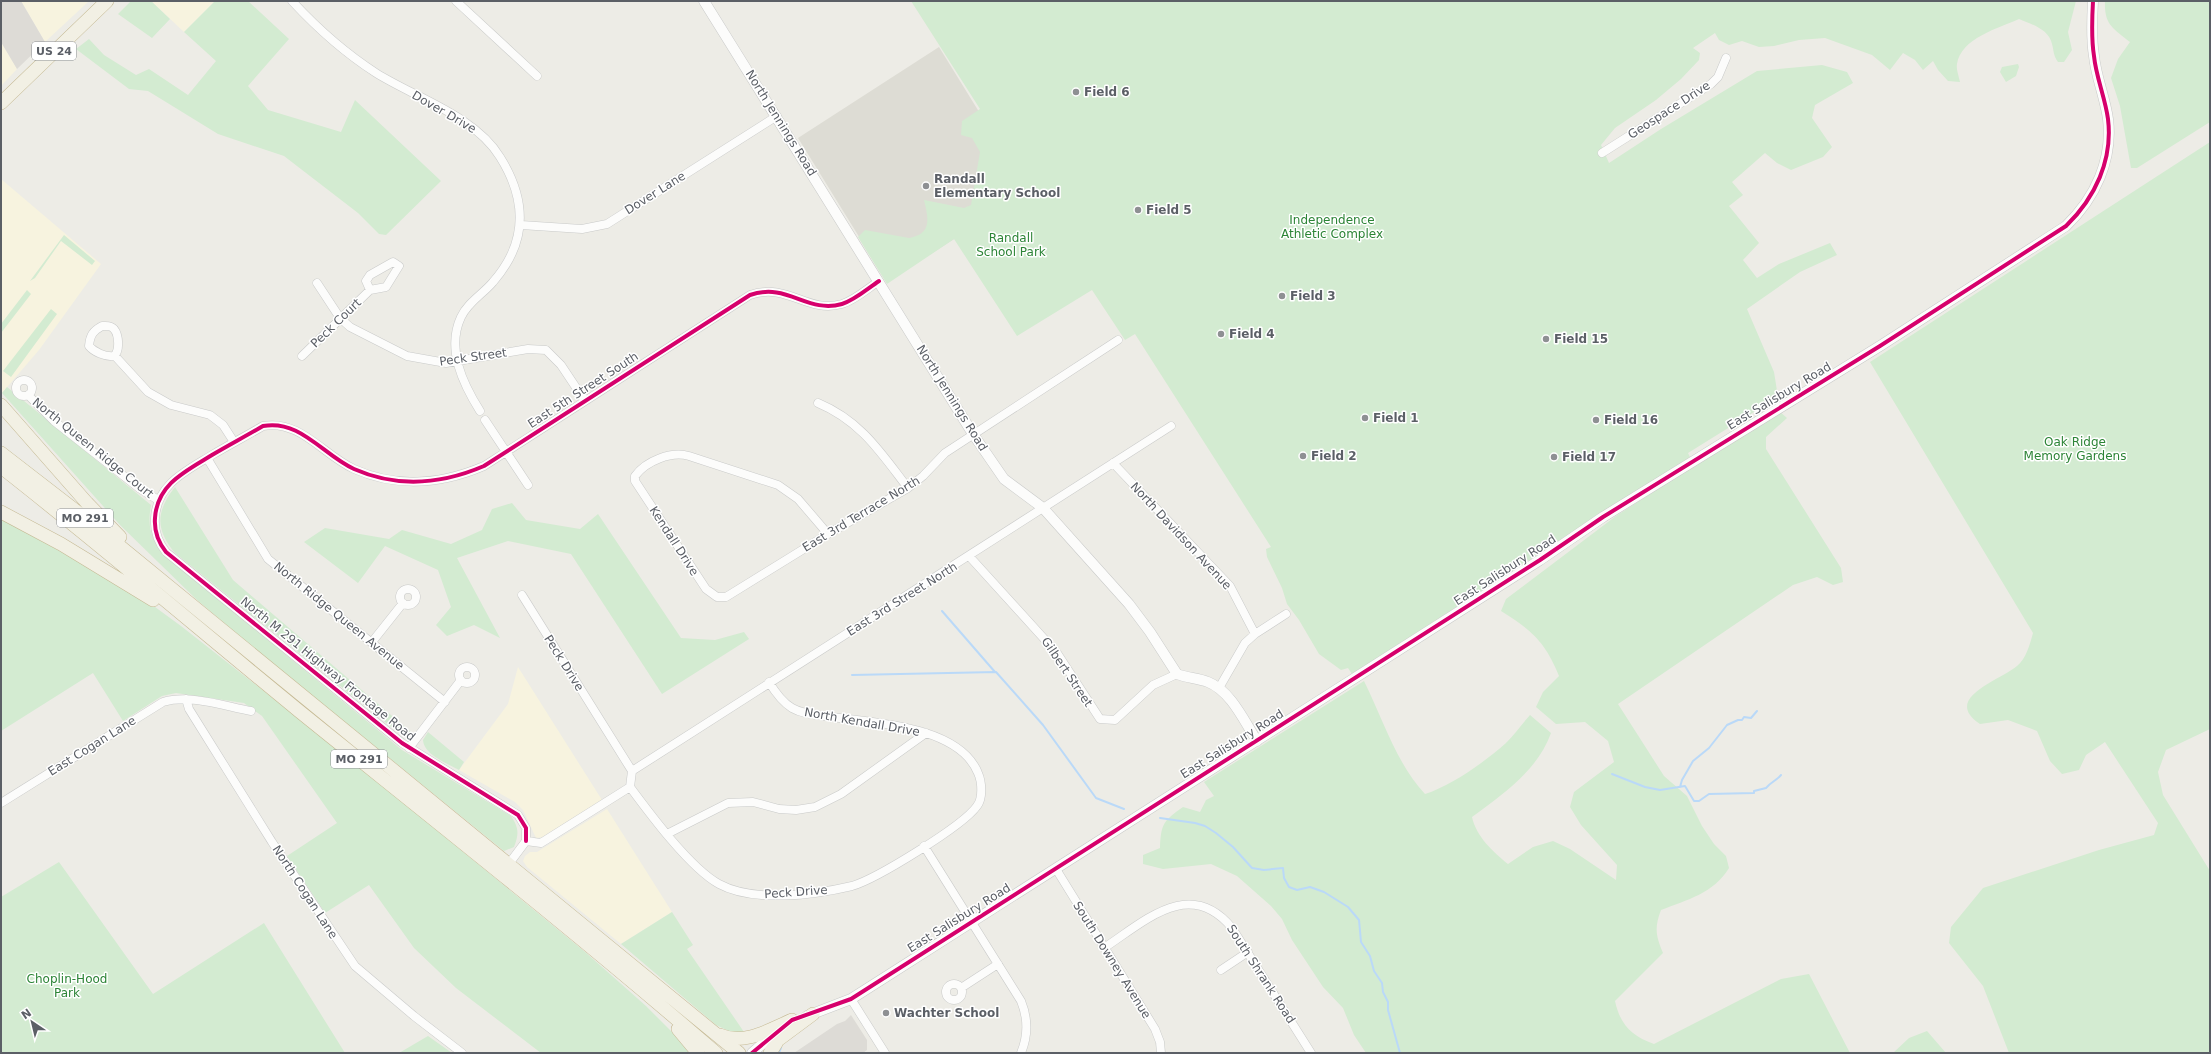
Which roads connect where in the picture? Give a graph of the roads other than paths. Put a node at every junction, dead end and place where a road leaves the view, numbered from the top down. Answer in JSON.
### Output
{"nodes":[{"id":1,"x":107,"y":1,"type":"edge"},
{"id":2,"x":292,"y":1,"type":"edge"},
{"id":3,"x":456,"y":1,"type":"edge"},
{"id":4,"x":704,"y":1,"type":"edge"},
{"id":5,"x":2094,"y":1,"type":"edge"},
{"id":6,"x":1726,"y":58,"type":"dead end"},
{"id":7,"x":537,"y":76,"type":"dead end"},
{"id":8,"x":1,"y":103,"type":"edge"},
{"id":9,"x":777,"y":116,"type":"junction"},
{"id":10,"x":1602,"y":153,"type":"dead end"},
{"id":11,"x":521,"y":225,"type":"junction"},
{"id":12,"x":879,"y":282,"type":"junction"},
{"id":13,"x":318,"y":283,"type":"dead end"},
{"id":14,"x":370,"y":290,"type":"dead end"},
{"id":15,"x":340,"y":318,"type":"junction"},
{"id":16,"x":1118,"y":340,"type":"dead end"},
{"id":17,"x":115,"y":356,"type":"dead end"},
{"id":18,"x":302,"y":356,"type":"dead end"},
{"id":19,"x":457,"y":361,"type":"junction"},
{"id":20,"x":28,"y":395,"type":"dead end"},
{"id":21,"x":585,"y":400,"type":"junction"},
{"id":22,"x":818,"y":403,"type":"dead end"},
{"id":23,"x":1,"y":405,"type":"edge"},
{"id":24,"x":480,"y":411,"type":"dead end"},
{"id":25,"x":485,"y":420,"type":"dead end"},
{"id":26,"x":1171,"y":426,"type":"dead end"},
{"id":27,"x":973,"y":434,"type":"junction"},
{"id":28,"x":234,"y":442,"type":"junction"},
{"id":29,"x":505,"y":452,"type":"junction"},
{"id":30,"x":1,"y":453,"type":"edge"},
{"id":31,"x":207,"y":458,"type":"junction"},
{"id":32,"x":1113,"y":463,"type":"junction"},
{"id":33,"x":1,"y":467,"type":"edge"},
{"id":34,"x":528,"y":485,"type":"dead end"},
{"id":35,"x":908,"y":488,"type":"junction"},
{"id":36,"x":158,"y":500,"type":"junction"},
{"id":37,"x":1043,"y":508,"type":"junction"},
{"id":38,"x":1,"y":512,"type":"edge"},
{"id":39,"x":828,"y":534,"type":"junction"},
{"id":40,"x":969,"y":556,"type":"junction"},
{"id":41,"x":167,"y":585,"type":"junction"},
{"id":42,"x":522,"y":595,"type":"dead end"},
{"id":43,"x":717,"y":597,"type":"joint"},
{"id":44,"x":403,"y":603,"type":"dead end"},
{"id":45,"x":1286,"y":614,"type":"dead end"},
{"id":46,"x":1255,"y":634,"type":"junction"},
{"id":47,"x":372,"y":642,"type":"junction"},
{"id":48,"x":219,"y":646,"type":"junction"},
{"id":49,"x":1177,"y":674,"type":"junction"},
{"id":50,"x":461,"y":680,"type":"dead end"},
{"id":51,"x":769,"y":682,"type":"junction"},
{"id":52,"x":1219,"y":688,"type":"junction"},
{"id":53,"x":186,"y":699,"type":"junction"},
{"id":54,"x":445,"y":702,"type":"junction"},
{"id":55,"x":251,"y":711,"type":"dead end"},
{"id":56,"x":926,"y":733,"type":"junction"},
{"id":57,"x":1257,"y":741,"type":"junction"},
{"id":58,"x":409,"y":748,"type":"junction"},
{"id":59,"x":632,"y":771,"type":"junction"},
{"id":60,"x":630,"y":787,"type":"junction"},
{"id":61,"x":1,"y":803,"type":"edge"},
{"id":62,"x":667,"y":834,"type":"junction"},
{"id":63,"x":526,"y":842,"type":"junction"},
{"id":64,"x":924,"y":846,"type":"junction"},
{"id":65,"x":508,"y":865,"type":"junction"},
{"id":66,"x":1056,"y":869,"type":"junction"},
{"id":67,"x":972,"y":922,"type":"junction"},
{"id":68,"x":1104,"y":948,"type":"junction"},
{"id":69,"x":1248,"y":952,"type":"junction"},
{"id":70,"x":998,"y":964,"type":"junction"},
{"id":71,"x":1221,"y":970,"type":"dead end"},
{"id":72,"x":961,"y":988,"type":"dead end"},
{"id":73,"x":850,"y":999,"type":"junction"},
{"id":74,"x":657,"y":1002,"type":"junction"},
{"id":75,"x":813,"y":1014,"type":"junction"},
{"id":76,"x":792,"y":1020,"type":"junction"},
{"id":77,"x":708,"y":1027,"type":"junction"},
{"id":78,"x":462,"y":1053,"type":"edge"},
{"id":79,"x":698,"y":1053,"type":"edge"},
{"id":80,"x":716,"y":1053,"type":"edge"},
{"id":81,"x":739,"y":1053,"type":"edge"},
{"id":82,"x":752,"y":1053,"type":"edge"},
{"id":83,"x":770,"y":1053,"type":"edge"},
{"id":84,"x":885,"y":1053,"type":"edge"},
{"id":85,"x":1021,"y":1053,"type":"edge"},
{"id":86,"x":1161,"y":1053,"type":"edge"},
{"id":87,"x":1311,"y":1053,"type":"edge"}],
"edges":[{"from":1,"to":8,"type":"highway","number":"US 24"},
{"from":2,"to":11,"type":"street","name":"Dover Drive"},
{"from":3,"to":7,"type":"street"},
{"from":4,"to":9,"type":"street","name":"North Jennings Road"},
{"from":5,"to":57,"type":"street","name":"East Salisbury Road"},
{"from":6,"to":10,"type":"street","name":"Geospace Drive"},
{"from":9,"to":11,"type":"street","name":"Dover Lane"},
{"from":9,"to":12,"type":"street","name":"North Jennings Road"},
{"from":11,"to":19,"type":"street","name":"Dover Drive"},
{"from":12,"to":21,"type":"street","name":"East 5th Street South"},
{"from":12,"to":27,"type":"street","name":"North Jennings Road"},
{"from":13,"to":15,"type":"street","name":"Peck Street"},
{"from":14,"to":15,"type":"street","name":"Peck Court"},
{"from":15,"to":18,"type":"street","name":"Peck Court"},
{"from":15,"to":19,"type":"street","name":"Peck Street"},
{"from":16,"to":27,"type":"street","name":"East 3rd Terrace North"},
{"from":17,"to":28,"type":"street"},
{"from":19,"to":21,"type":"street","name":"Peck Street"},
{"from":19,"to":24,"type":"street","name":"Dover Drive"},
{"from":20,"to":36,"type":"street","name":"North Queen Ridge Court"},
{"from":21,"to":29,"type":"street","name":"East 5th Street South"},
{"from":22,"to":35,"type":"street"},
{"from":23,"to":41,"type":"highway"},
{"from":25,"to":29,"type":"street"},
{"from":26,"to":32,"type":"street","name":"East 3rd Street North"},
{"from":27,"to":35,"type":"street","name":"East 3rd Terrace North"},
{"from":27,"to":37,"type":"street","name":"North Jennings Road"},
{"from":28,"to":29,"type":"street","name":"East 5th Street South"},
{"from":28,"to":31,"type":"street"},
{"from":29,"to":34,"type":"street"},
{"from":30,"to":41,"type":"highway","number":"MO 291"},
{"from":31,"to":36,"type":"street"},
{"from":31,"to":47,"type":"street","name":"North Ridge Queen Avenue"},
{"from":32,"to":37,"type":"street","name":"East 3rd Street North"},
{"from":32,"to":46,"type":"street","name":"North Davidson Avenue"},
{"from":33,"to":48,"type":"highway","number":"MO 291"},
{"from":35,"to":39,"type":"street","name":"East 3rd Terrace North"},
{"from":36,"to":58,"type":"street","name":"North M 291 Highway Frontage Road"},
{"from":37,"to":40,"type":"street","name":"East 3rd Street North"},
{"from":37,"to":49,"type":"street","name":"North Jennings Road"},
{"from":38,"to":48,"type":"highway"},
{"from":39,"to":43,"type":"street","name":"East 3rd Terrace North"},
{"from":39,"to":43,"type":"street","name":"Kendall Drive"},
{"from":40,"to":49,"type":"street","name":"Gilbert Street"},
{"from":40,"to":51,"type":"street","name":"East 3rd Street North"},
{"from":41,"to":65,"type":"highway","number":"MO 291"},
{"from":42,"to":59,"type":"street","name":"Peck Drive"},
{"from":44,"to":47,"type":"street"},
{"from":45,"to":46,"type":"street"},
{"from":46,"to":52,"type":"street"},
{"from":47,"to":54,"type":"street","name":"North Ridge Queen Avenue"},
{"from":48,"to":74,"type":"highway","number":"MO 291"},
{"from":49,"to":52,"type":"street"},
{"from":50,"to":54,"type":"street"},
{"from":51,"to":56,"type":"street","name":"North Kendall Drive"},
{"from":51,"to":59,"type":"street","name":"East 3rd Street North"},
{"from":52,"to":57,"type":"street"},
{"from":53,"to":55,"type":"street","name":"East Cogan Lane"},
{"from":53,"to":61,"type":"street","name":"East Cogan Lane"},
{"from":53,"to":78,"type":"street","name":"North Cogan Lane"},
{"from":54,"to":58,"type":"street"},
{"from":56,"to":62,"type":"street"},
{"from":56,"to":64,"type":"street","name":"North Kendall Drive"},
{"from":57,"to":66,"type":"street","name":"East Salisbury Road"},
{"from":58,"to":63,"type":"street","name":"North M 291 Highway Frontage Road"},
{"from":59,"to":60,"type":"street"},
{"from":60,"to":62,"type":"street","name":"Peck Drive"},
{"from":60,"to":63,"type":"street"},
{"from":62,"to":64,"type":"street","name":"Peck Drive"},
{"from":63,"to":65,"type":"street"},
{"from":64,"to":67,"type":"street"},
{"from":65,"to":77,"type":"highway","number":"MO 291"},
{"from":66,"to":67,"type":"street","name":"East Salisbury Road"},
{"from":66,"to":68,"type":"street","name":"South Downey Avenue"},
{"from":67,"to":70,"type":"street"},
{"from":67,"to":73,"type":"street","name":"East Salisbury Road"},
{"from":68,"to":69,"type":"street","name":"South Shrank Road"},
{"from":68,"to":86,"type":"street","name":"South Downey Avenue"},
{"from":69,"to":71,"type":"street"},
{"from":69,"to":87,"type":"street","name":"South Shrank Road"},
{"from":70,"to":72,"type":"street"},
{"from":70,"to":85,"type":"street"},
{"from":73,"to":75,"type":"street","name":"East Salisbury Road"},
{"from":73,"to":84,"type":"street"},
{"from":74,"to":79,"type":"highway"},
{"from":74,"to":80,"type":"highway","number":"MO 291"},
{"from":75,"to":76,"type":"street","name":"East Salisbury Road"},
{"from":75,"to":83,"type":"highway"},
{"from":76,"to":77,"type":"highway"},
{"from":76,"to":82,"type":"street","name":"East Salisbury Road"},
{"from":77,"to":81,"type":"highway","number":"MO 291"}]}
